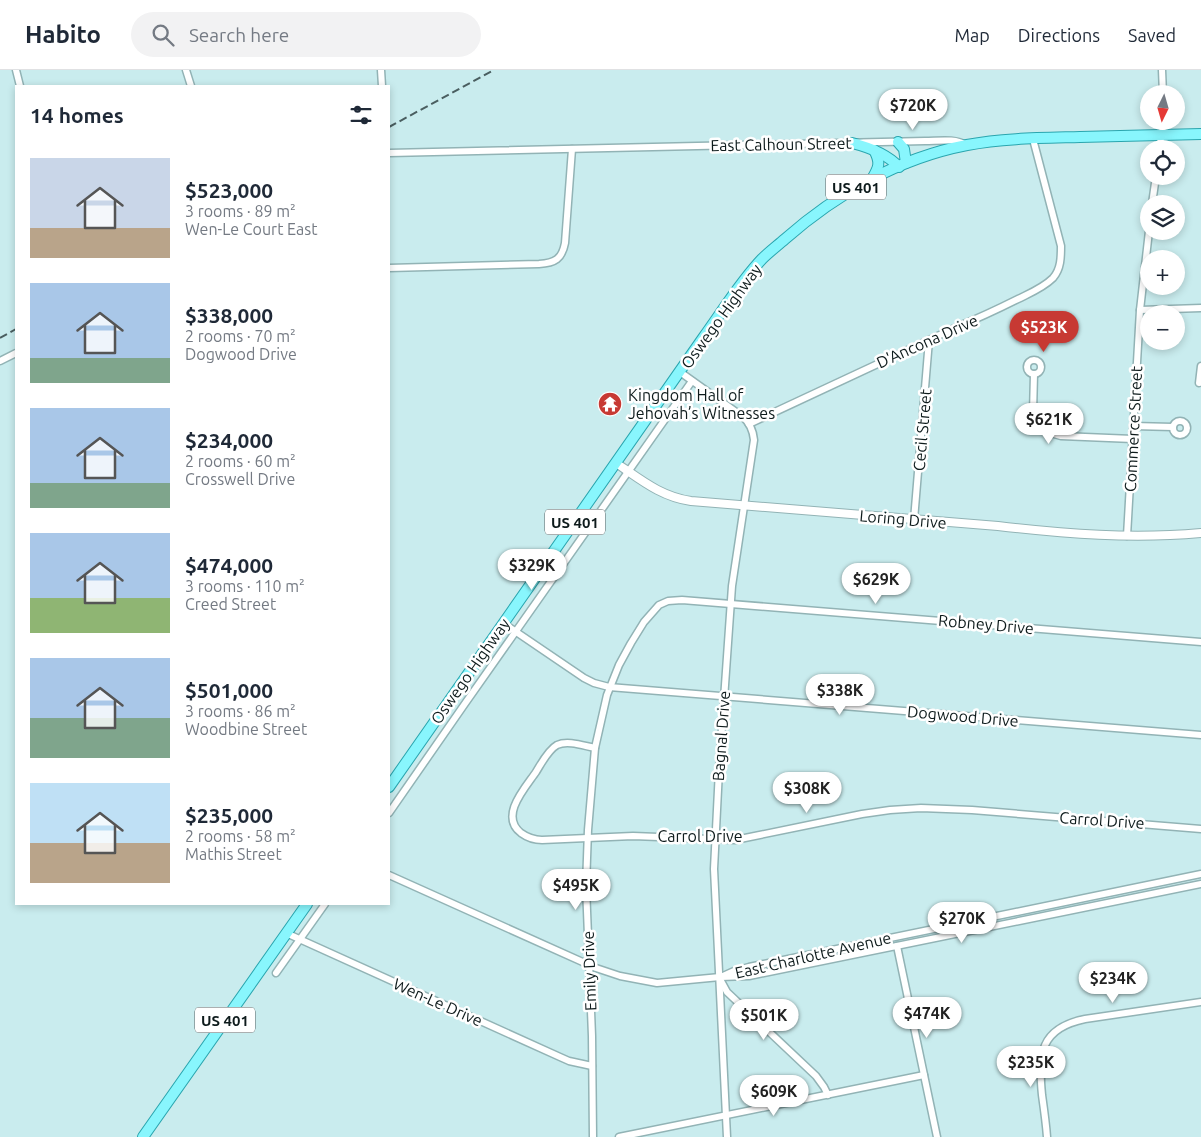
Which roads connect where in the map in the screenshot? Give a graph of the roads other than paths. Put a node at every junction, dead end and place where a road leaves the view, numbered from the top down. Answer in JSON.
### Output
{"nodes":[{"id":1,"x":16,"y":70,"type":"edge"},
{"id":2,"x":186,"y":70,"type":"edge"},
{"id":3,"x":381,"y":70,"type":"edge"},
{"id":4,"x":1162,"y":70,"type":"edge"},
{"id":5,"x":20,"y":85,"type":"edge"},
{"id":6,"x":191,"y":85,"type":"edge"},
{"id":7,"x":382,"y":85,"type":"edge"},
{"id":8,"x":1163,"y":85,"type":"edge"},
{"id":9,"x":1163,"y":130,"type":"edge"},
{"id":10,"x":1201,"y":134,"type":"edge"},
{"id":11,"x":1162,"y":135,"type":"junction"},
{"id":12,"x":1033,"y":138,"type":"junction"},
{"id":13,"x":1161,"y":140,"type":"edge"},
{"id":14,"x":898,"y":142,"type":"junction"},
{"id":15,"x":852,"y":143,"type":"junction"},
{"id":16,"x":966,"y":145,"type":"junction"},
{"id":17,"x":572,"y":149,"type":"junction"},
{"id":18,"x":874,"y":150,"type":"junction"},
{"id":19,"x":390,"y":153,"type":"edge"},
{"id":20,"x":902,"y":165,"type":"junction"},
{"id":21,"x":872,"y":179,"type":"junction"},
{"id":22,"x":1148,"y":240,"type":"edge"},
{"id":23,"x":390,"y":268,"type":"edge"},
{"id":24,"x":1141,"y":305,"type":"edge"},
{"id":25,"x":1201,"y":308,"type":"edge"},
{"id":26,"x":1185,"y":309,"type":"edge"},
{"id":27,"x":1140,"y":310,"type":"edge"},
{"id":28,"x":929,"y":340,"type":"junction"},
{"id":29,"x":15,"y":354,"type":"edge"},
{"id":30,"x":0,"y":362,"type":"edge"},
{"id":31,"x":1201,"y":366,"type":"edge"},
{"id":32,"x":680,"y":372,"type":"junction"},
{"id":33,"x":1034,"y":374,"type":"dead end"},
{"id":34,"x":692,"y":381,"type":"junction"},
{"id":35,"x":1199,"y":383,"type":"dead end"},
{"id":36,"x":749,"y":424,"type":"junction"},
{"id":37,"x":1134,"y":426,"type":"junction"},
{"id":38,"x":1173,"y":427,"type":"dead end"},
{"id":39,"x":1133,"y":439,"type":"junction"},
{"id":40,"x":616,"y":463,"type":"junction"},
{"id":41,"x":629,"y":472,"type":"junction"},
{"id":42,"x":744,"y":506,"type":"junction"},
{"id":43,"x":914,"y":520,"type":"junction"},
{"id":44,"x":1201,"y":533,"type":"edge"},
{"id":45,"x":1127,"y":536,"type":"junction"},
{"id":46,"x":731,"y":604,"type":"junction"},
{"id":47,"x":503,"y":624,"type":"junction"},
{"id":48,"x":516,"y":632,"type":"junction"},
{"id":49,"x":1201,"y":642,"type":"edge"},
{"id":50,"x":609,"y":687,"type":"junction"},
{"id":51,"x":724,"y":696,"type":"junction"},
{"id":52,"x":1201,"y":735,"type":"edge"},
{"id":53,"x":595,"y":748,"type":"junction"},
{"id":54,"x":390,"y":786,"type":"edge"},
{"id":55,"x":390,"y":812,"type":"edge"},
{"id":56,"x":1201,"y":829,"type":"edge"},
{"id":57,"x":588,"y":838,"type":"junction"},
{"id":58,"x":715,"y":840,"type":"junction"},
{"id":59,"x":1201,"y":874,"type":"edge"},
{"id":60,"x":390,"y":875,"type":"edge"},
{"id":61,"x":1201,"y":884,"type":"edge"},
{"id":62,"x":306,"y":905,"type":"edge"},
{"id":63,"x":325,"y":905,"type":"edge"},
{"id":64,"x":286,"y":933,"type":"junction"},
{"id":65,"x":300,"y":940,"type":"junction"},
{"id":66,"x":897,"y":946,"type":"junction"},
{"id":67,"x":589,"y":965,"type":"junction"},
{"id":68,"x":276,"y":973,"type":"dead end"},
{"id":69,"x":720,"y":977,"type":"junction"},
{"id":70,"x":1201,"y":1002,"type":"edge"},
{"id":71,"x":592,"y":1066,"type":"junction"},
{"id":72,"x":924,"y":1075,"type":"junction"},
{"id":73,"x":828,"y":1095,"type":"junction"},
{"id":74,"x":726,"y":1116,"type":"junction"},
{"id":75,"x":143,"y":1137,"type":"edge"},
{"id":76,"x":592,"y":1137,"type":"edge"},
{"id":77,"x":619,"y":1137,"type":"edge"},
{"id":78,"x":727,"y":1137,"type":"edge"},
{"id":79,"x":937,"y":1137,"type":"edge"},
{"id":80,"x":1047,"y":1137,"type":"edge"}],
"edges":[{"from":1,"to":5,"type":"street"},
{"from":2,"to":6,"type":"street"},
{"from":3,"to":7,"type":"street"},
{"from":4,"to":8,"type":"street"},
{"from":9,"to":11,"type":"street"},
{"from":10,"to":11,"type":"main road","name":"East Calhoun Street","number":"US 401"},
{"from":11,"to":12,"type":"main road","name":"East Calhoun Street","number":"US 401"},
{"from":11,"to":13,"type":"street"},
{"from":12,"to":16,"type":"main road","name":"East Calhoun Street","number":"US 401"},
{"from":12,"to":28,"type":"street","name":"D'Ancona Drive"},
{"from":14,"to":15,"type":"street","name":"East Calhoun Street"},
{"from":14,"to":16,"type":"street","name":"East Calhoun Street"},
{"from":14,"to":20,"type":"main road"},
{"from":15,"to":17,"type":"street","name":"East Calhoun Street"},
{"from":15,"to":18,"type":"main road"},
{"from":16,"to":20,"type":"main road","name":"Oswego Highway","number":"US 401"},
{"from":17,"to":19,"type":"street","name":"East Calhoun Street"},
{"from":17,"to":23,"type":"street"},
{"from":18,"to":20,"type":"main road"},
{"from":18,"to":21,"type":"main road"},
{"from":20,"to":21,"type":"main road","name":"Oswego Highway","number":"US 401"},
{"from":21,"to":32,"type":"main road","name":"Oswego Highway","number":"US 401"},
{"from":22,"to":24,"type":"street","name":"Commerce Street"},
{"from":25,"to":26,"type":"street"},
{"from":27,"to":37,"type":"street","name":"Commerce Street"},
{"from":28,"to":36,"type":"street","name":"D'Ancona Drive"},
{"from":28,"to":43,"type":"street","name":"Cecil Street"},
{"from":29,"to":30,"type":"street"},
{"from":31,"to":35,"type":"street"},
{"from":32,"to":34,"type":"street"},
{"from":32,"to":40,"type":"main road","name":"Oswego Highway","number":"US 401"},
{"from":33,"to":39,"type":"street"},
{"from":34,"to":36,"type":"street"},
{"from":34,"to":41,"type":"street","name":"Oswego Highway"},
{"from":36,"to":42,"type":"street","name":"Bagnal Drive"},
{"from":37,"to":38,"type":"street"},
{"from":37,"to":39,"type":"street","name":"Commerce Street"},
{"from":39,"to":45,"type":"street","name":"Commerce Street"},
{"from":40,"to":41,"type":"street","name":"Loring Drive"},
{"from":40,"to":47,"type":"main road","name":"Oswego Highway","number":"US 401"},
{"from":41,"to":42,"type":"street","name":"Loring Drive"},
{"from":41,"to":48,"type":"street","name":"Oswego Highway"},
{"from":42,"to":43,"type":"street","name":"Loring Drive"},
{"from":42,"to":46,"type":"street","name":"Bagnal Drive"},
{"from":43,"to":45,"type":"street","name":"Loring Drive"},
{"from":44,"to":45,"type":"street","name":"Loring Drive"},
{"from":46,"to":49,"type":"street","name":"Robney Drive"},
{"from":46,"to":50,"type":"street","name":"Robney Drive"},
{"from":46,"to":51,"type":"street","name":"Bagnal Drive"},
{"from":47,"to":48,"type":"street","name":"Dogwood Drive"},
{"from":47,"to":54,"type":"main road","name":"Oswego Highway","number":"US 401"},
{"from":48,"to":50,"type":"street","name":"Dogwood Drive"},
{"from":48,"to":55,"type":"street","name":"Oswego Highway"},
{"from":50,"to":51,"type":"street","name":"Dogwood Drive"},
{"from":50,"to":53,"type":"street","name":"Emily Drive"},
{"from":51,"to":52,"type":"street","name":"Dogwood Drive"},
{"from":51,"to":58,"type":"street","name":"Bagnal Drive"},
{"from":53,"to":57,"type":"street","name":"Emily Drive"},
{"from":53,"to":57,"type":"street","name":"Carrol Drive"},
{"from":56,"to":58,"type":"street","name":"Carrol Drive"},
{"from":57,"to":58,"type":"street","name":"Carrol Drive"},
{"from":57,"to":67,"type":"street","name":"Emily Drive"},
{"from":58,"to":69,"type":"street","name":"Bagnal Drive"},
{"from":59,"to":69,"type":"street","name":"East Charlotte Avenue"},
{"from":60,"to":67,"type":"street","name":"East Charlotte Avenue"},
{"from":61,"to":66,"type":"street","name":"East Charlotte Avenue"},
{"from":62,"to":64,"type":"main road","number":"US 401"},
{"from":63,"to":65,"type":"street"},
{"from":64,"to":65,"type":"street","name":"Wen-Le Drive"},
{"from":64,"to":75,"type":"main road","number":"US 401"},
{"from":65,"to":68,"type":"street"},
{"from":65,"to":71,"type":"street","name":"Wen-Le Drive"},
{"from":66,"to":69,"type":"street","name":"East Charlotte Avenue"},
{"from":66,"to":72,"type":"street"},
{"from":67,"to":69,"type":"street","name":"East Charlotte Avenue"},
{"from":67,"to":71,"type":"street","name":"Emily Drive"},
{"from":69,"to":73,"type":"street"},
{"from":69,"to":74,"type":"street","name":"Bagnal Drive"},
{"from":70,"to":80,"type":"street"},
{"from":71,"to":76,"type":"street","name":"Emily Drive"},
{"from":72,"to":73,"type":"street"},
{"from":72,"to":79,"type":"street"},
{"from":73,"to":74,"type":"street"},
{"from":74,"to":77,"type":"street"},
{"from":74,"to":78,"type":"street","name":"Bagnal Drive"}]}
